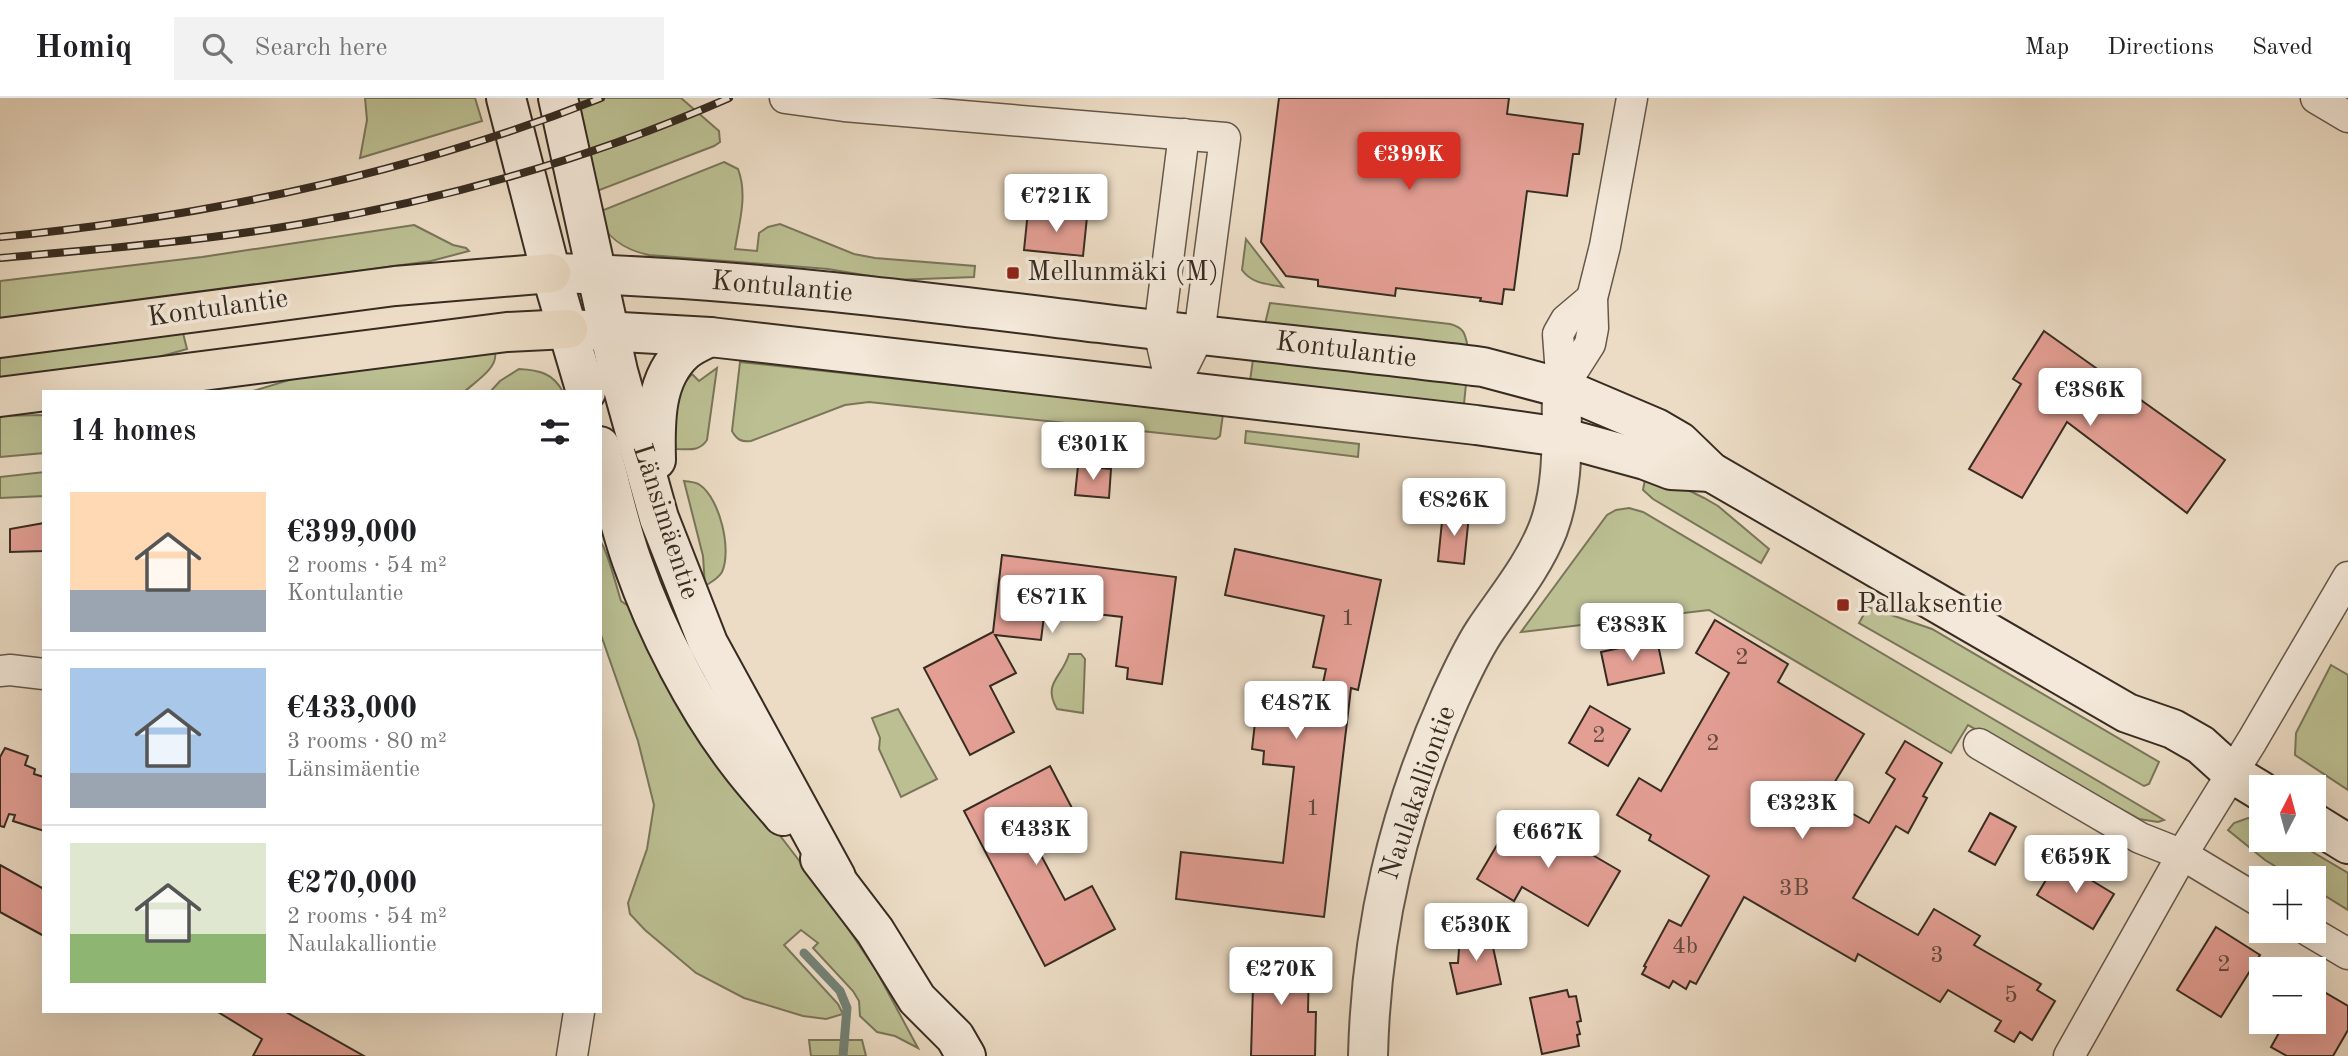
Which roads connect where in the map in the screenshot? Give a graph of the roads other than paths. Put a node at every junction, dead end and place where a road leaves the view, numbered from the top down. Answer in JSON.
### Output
{"nodes":[{"id":1,"x":506,"y":98,"type":"edge"},
{"id":2,"x":558,"y":98,"type":"edge"},
{"id":3,"x":1632,"y":98,"type":"edge"},
{"id":4,"x":2316,"y":98,"type":"edge"},
{"id":5,"x":797,"y":100,"type":"edge"},
{"id":6,"x":2348,"y":117,"type":"edge"},
{"id":7,"x":1184,"y":134,"type":"junction"},
{"id":8,"x":551,"y":273,"type":"junction"},
{"id":9,"x":598,"y":274,"type":"junction"},
{"id":10,"x":568,"y":329,"type":"junction"},
{"id":11,"x":611,"y":330,"type":"junction"},
{"id":12,"x":1159,"y":331,"type":"junction"},
{"id":13,"x":1199,"y":335,"type":"junction"},
{"id":14,"x":709,"y":337,"type":"junction"},
{"id":15,"x":0,"y":338,"type":"edge"},
{"id":16,"x":1562,"y":388,"type":"junction"},
{"id":17,"x":1172,"y":389,"type":"junction"},
{"id":18,"x":55,"y":390,"type":"edge"},
{"id":19,"x":585,"y":390,"type":"edge"},
{"id":20,"x":42,"y":392,"type":"edge"},
{"id":21,"x":0,"y":397,"type":"edge"},
{"id":22,"x":1561,"y":437,"type":"junction"},
{"id":23,"x":602,"y":453,"type":"edge"},
{"id":24,"x":1711,"y":472,"type":"junction"},
{"id":25,"x":659,"y":519,"type":"junction"},
{"id":26,"x":2348,"y":577,"type":"edge"},
{"id":27,"x":0,"y":671,"type":"edge"},
{"id":28,"x":42,"y":674,"type":"edge"},
{"id":29,"x":1979,"y":744,"type":"dead end"},
{"id":30,"x":2247,"y":782,"type":"edge"},
{"id":31,"x":2326,"y":830,"type":"edge"},
{"id":32,"x":2348,"y":844,"type":"edge"},
{"id":33,"x":2183,"y":855,"type":"junction"},
{"id":34,"x":836,"y":877,"type":"junction"},
{"id":35,"x":2249,"y":895,"type":"edge"},
{"id":36,"x":2326,"y":941,"type":"edge"},
{"id":37,"x":2348,"y":954,"type":"edge"},
{"id":38,"x":917,"y":999,"type":"junction"},
{"id":39,"x":579,"y":1013,"type":"edge"},
{"id":40,"x":572,"y":1056,"type":"edge"},
{"id":41,"x":933,"y":1056,"type":"edge"},
{"id":42,"x":966,"y":1056,"type":"edge"},
{"id":43,"x":1368,"y":1056,"type":"edge"},
{"id":44,"x":2068,"y":1056,"type":"edge"}],
"edges":[{"from":1,"to":8,"type":"main road"},
{"from":2,"to":9,"type":"main road","name":"Länsimäentie"},
{"from":3,"to":16,"type":"street"},
{"from":4,"to":6,"type":"street"},
{"from":5,"to":7,"type":"street"},
{"from":7,"to":12,"type":"street"},
{"from":7,"to":13,"type":"street"},
{"from":8,"to":9,"type":"main road","name":"Kontulantie"},
{"from":8,"to":10,"type":"main road"},
{"from":8,"to":15,"type":"main road","name":"Kontulantie"},
{"from":9,"to":11,"type":"main road","name":"Länsimäentie"},
{"from":9,"to":12,"type":"main road","name":"Kontulantie"},
{"from":10,"to":11,"type":"main road","name":"Kontulantie"},
{"from":10,"to":18,"type":"main road","name":"Kontulantie"},
{"from":10,"to":19,"type":"main road"},
{"from":11,"to":14,"type":"main road","name":"Kontulantie"},
{"from":11,"to":25,"type":"main road","name":"Länsimäentie"},
{"from":12,"to":13,"type":"main road","name":"Kontulantie"},
{"from":12,"to":17,"type":"street"},
{"from":13,"to":16,"type":"main road","name":"Kontulantie"},
{"from":13,"to":17,"type":"street"},
{"from":14,"to":17,"type":"main road","name":"Kontulantie"},
{"from":14,"to":25,"type":"main road"},
{"from":16,"to":22,"type":"main road","name":"Naulakalliontie"},
{"from":16,"to":24,"type":"main road","name":"Kontulantie"},
{"from":17,"to":22,"type":"main road","name":"Kontulantie"},
{"from":20,"to":21,"type":"main road","name":"Kontulantie"},
{"from":22,"to":24,"type":"main road","name":"Kontulantie"},
{"from":22,"to":43,"type":"main road","name":"Naulakalliontie"},
{"from":23,"to":34,"type":"main road","name":"Länsimäentie"},
{"from":24,"to":30,"type":"main road"},
{"from":25,"to":34,"type":"main road","name":"Länsimäentie"},
{"from":26,"to":30,"type":"street"},
{"from":27,"to":28,"type":"street"},
{"from":29,"to":33,"type":"street"},
{"from":30,"to":33,"type":"street"},
{"from":31,"to":32,"type":"main road"},
{"from":33,"to":35,"type":"street"},
{"from":33,"to":44,"type":"street"},
{"from":34,"to":38,"type":"main road","name":"Länsimäentie"},
{"from":36,"to":37,"type":"street"},
{"from":38,"to":41,"type":"main road","name":"Länsimäentie"},
{"from":38,"to":42,"type":"main road","name":"Länsimäentie"},
{"from":39,"to":40,"type":"street"}]}
